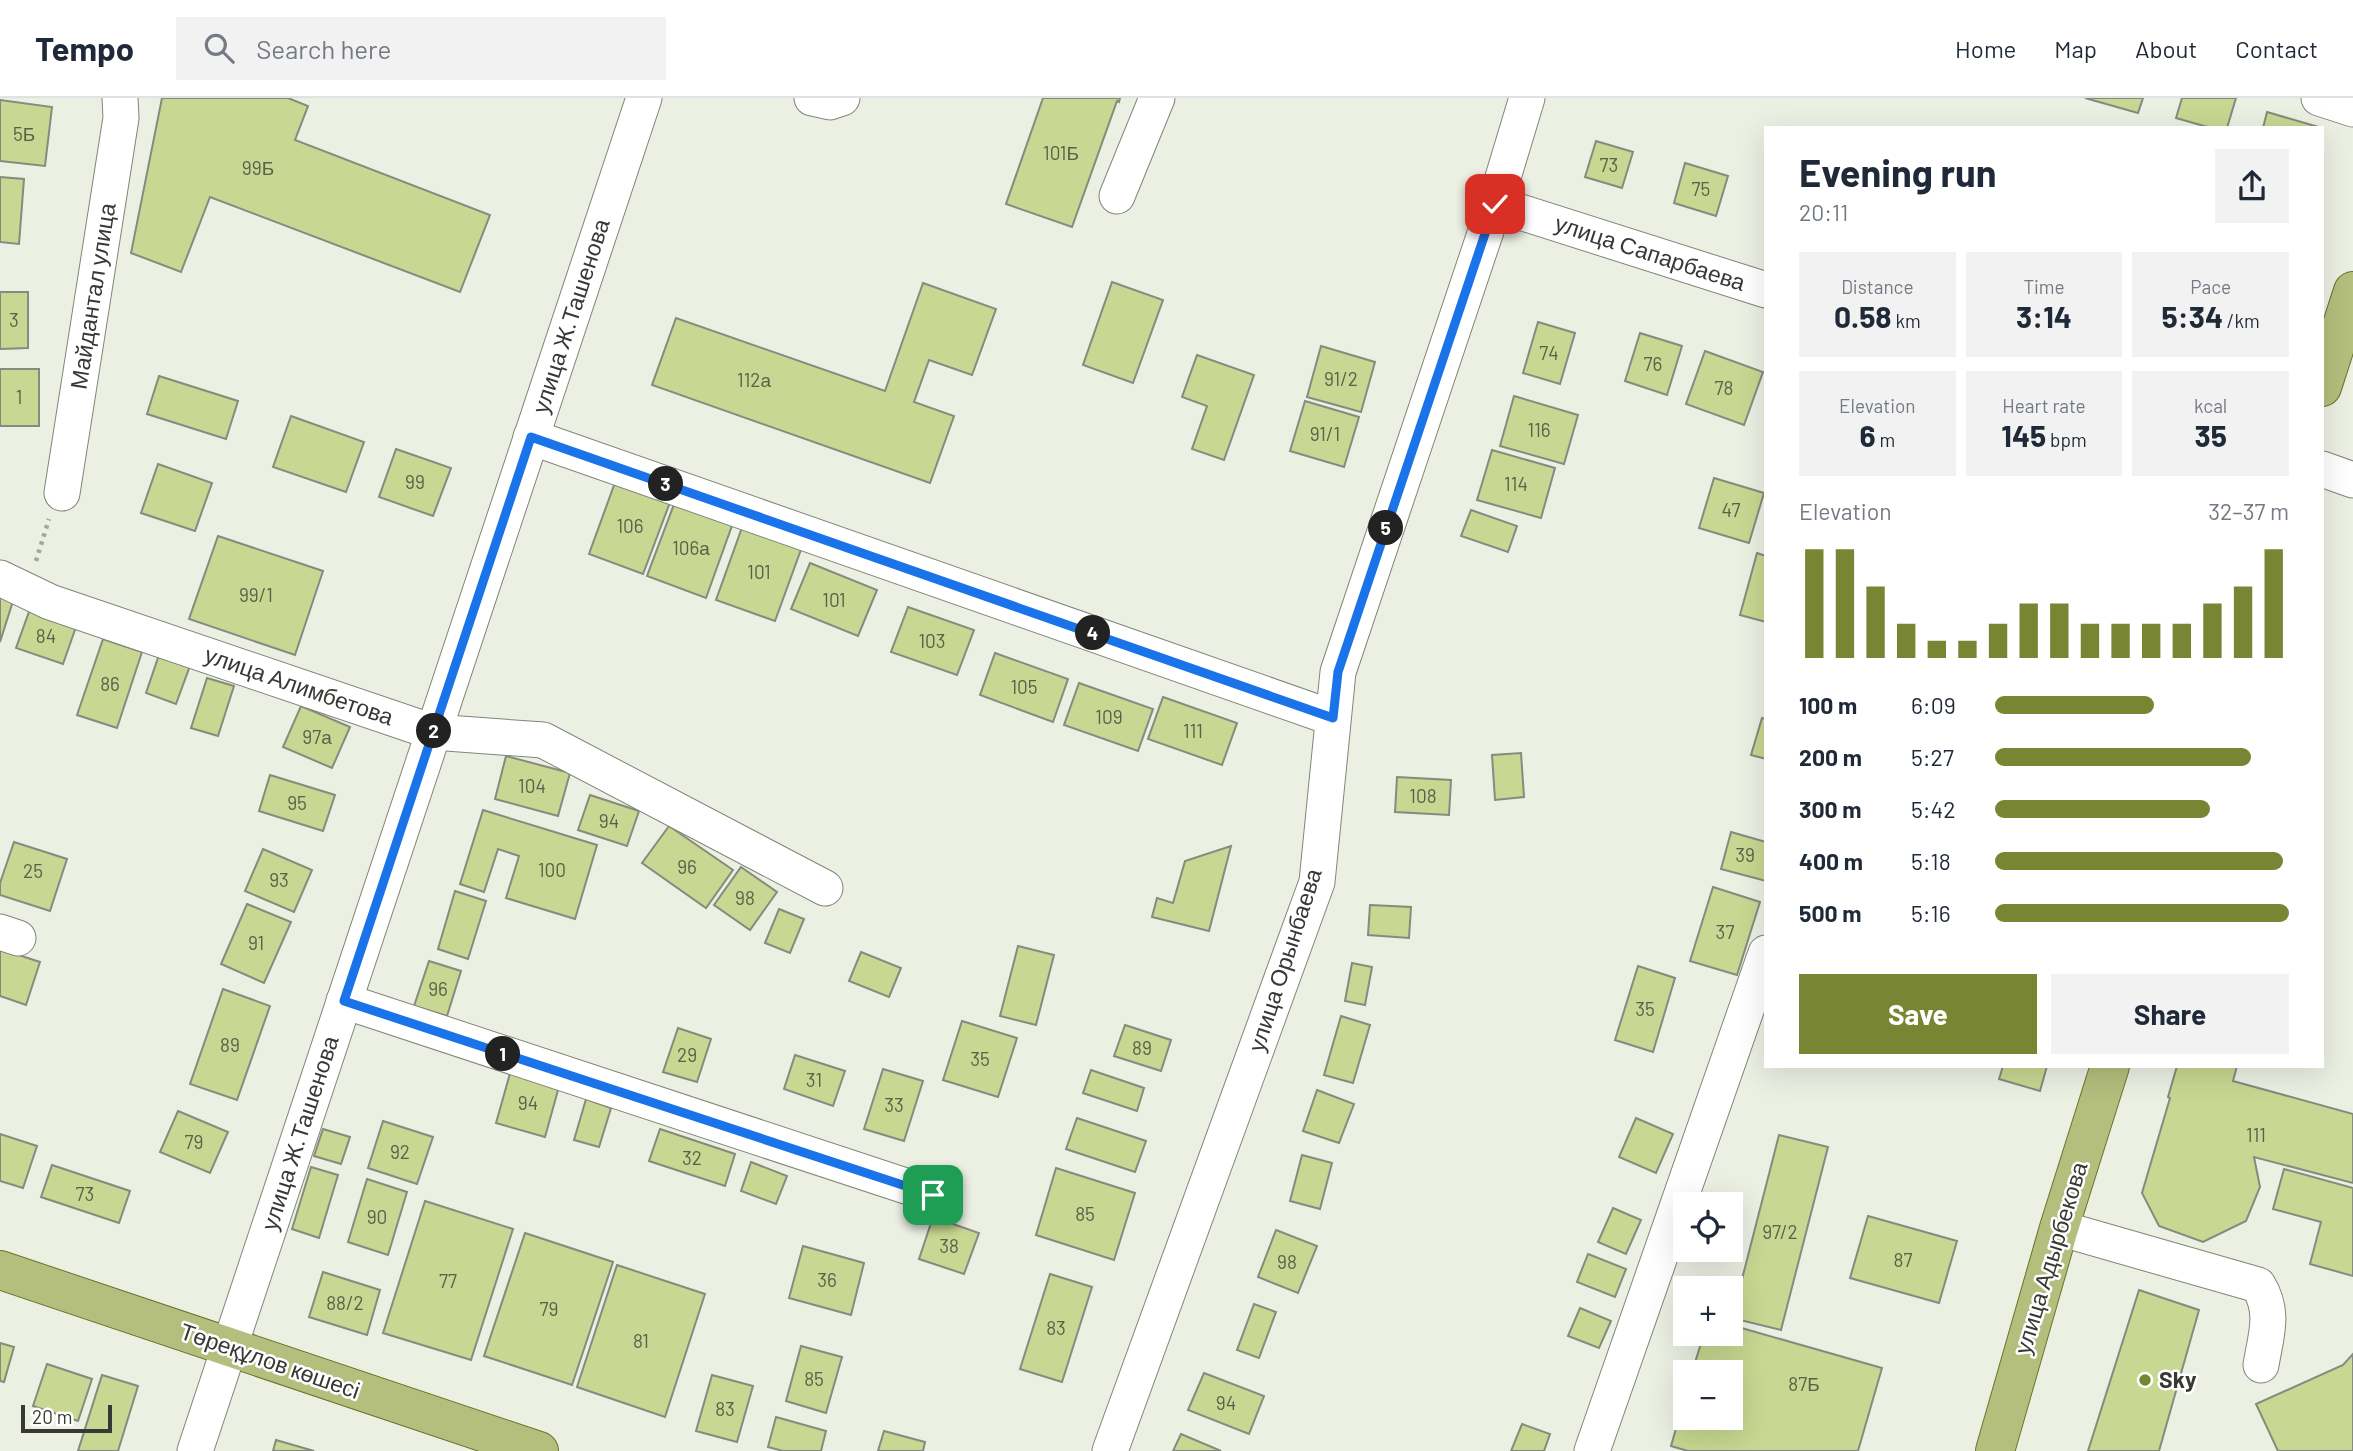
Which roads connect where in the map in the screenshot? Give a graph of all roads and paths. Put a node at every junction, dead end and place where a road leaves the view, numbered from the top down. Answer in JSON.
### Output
{"nodes":[{"id":1,"x":120,"y":98,"type":"edge"},
{"id":2,"x":644,"y":98,"type":"edge"},
{"id":3,"x":812,"y":98,"type":"edge"},
{"id":4,"x":842,"y":98,"type":"edge"},
{"id":5,"x":1157,"y":98,"type":"edge"},
{"id":6,"x":1527,"y":98,"type":"edge"},
{"id":7,"x":2319,"y":98,"type":"edge"},
{"id":8,"x":2353,"y":109,"type":"edge"},
{"id":9,"x":1116,"y":195,"type":"dead end"},
{"id":10,"x":1495,"y":204,"type":"junction"},
{"id":11,"x":1764,"y":289,"type":"edge"},
{"id":12,"x":2353,"y":291,"type":"edge"},
{"id":13,"x":2324,"y":381,"type":"edge"},
{"id":14,"x":531,"y":437,"type":"junction"},
{"id":15,"x":2324,"y":470,"type":"edge"},
{"id":16,"x":2353,"y":480,"type":"edge"},
{"id":17,"x":56,"y":505,"type":"joint"},
{"id":18,"x":38,"y":553,"type":"dead end"},
{"id":19,"x":0,"y":579,"type":"edge"},
{"id":20,"x":1333,"y":718,"type":"junction"},
{"id":21,"x":433,"y":732,"type":"junction"},
{"id":22,"x":825,"y":888,"type":"dead end"},
{"id":23,"x":1764,"y":959,"type":"edge"},
{"id":24,"x":344,"y":1001,"type":"junction"},
{"id":25,"x":2109,"y":1068,"type":"edge"},
{"id":26,"x":933,"y":1195,"type":"dead end"},
{"id":27,"x":2059,"y":1228,"type":"junction"},
{"id":28,"x":0,"y":1270,"type":"edge"},
{"id":29,"x":229,"y":1347,"type":"junction"},
{"id":30,"x":2261,"y":1365,"type":"dead end"},
{"id":31,"x":195,"y":1451,"type":"edge"},
{"id":32,"x":539,"y":1451,"type":"edge"},
{"id":33,"x":1110,"y":1451,"type":"edge"},
{"id":34,"x":1592,"y":1451,"type":"edge"},
{"id":35,"x":1994,"y":1451,"type":"edge"}],
"edges":[{"from":1,"to":17,"type":"street","name":"Майдантал улица"},
{"from":2,"to":14,"type":"street","name":"улица Ж.Ташенова"},
{"from":3,"to":4,"type":"street"},
{"from":5,"to":9,"type":"street"},
{"from":6,"to":10,"type":"street","name":"улица Орынбаева"},
{"from":7,"to":8,"type":"street"},
{"from":10,"to":11,"type":"street","name":"улица Сапарбаева"},
{"from":10,"to":20,"type":"street","name":"улица Орынбаева"},
{"from":12,"to":13,"type":"main road"},
{"from":14,"to":20,"type":"street"},
{"from":14,"to":21,"type":"street","name":"улица Ж.Ташенова"},
{"from":15,"to":16,"type":"street"},
{"from":17,"to":18,"type":"path"},
{"from":19,"to":21,"type":"street","name":"улица Алимбетова"},
{"from":20,"to":33,"type":"street","name":"улица Орынбаева"},
{"from":21,"to":22,"type":"street","name":"улица Алимбетова"},
{"from":21,"to":24,"type":"street","name":"улица Ж.Ташенова"},
{"from":23,"to":34,"type":"street"},
{"from":24,"to":26,"type":"street"},
{"from":24,"to":29,"type":"street","name":"улица Ж.Ташенова"},
{"from":25,"to":27,"type":"main road","name":"улица Адырбекова"},
{"from":27,"to":30,"type":"street"},
{"from":27,"to":35,"type":"main road","name":"улица Адырбекова"},
{"from":28,"to":29,"type":"main road","name":"Төреқұлов көшесі"},
{"from":29,"to":31,"type":"street","name":"улица Ж.Ташенова"},
{"from":29,"to":32,"type":"main road","name":"Төреқұлов көшесі"}]}
